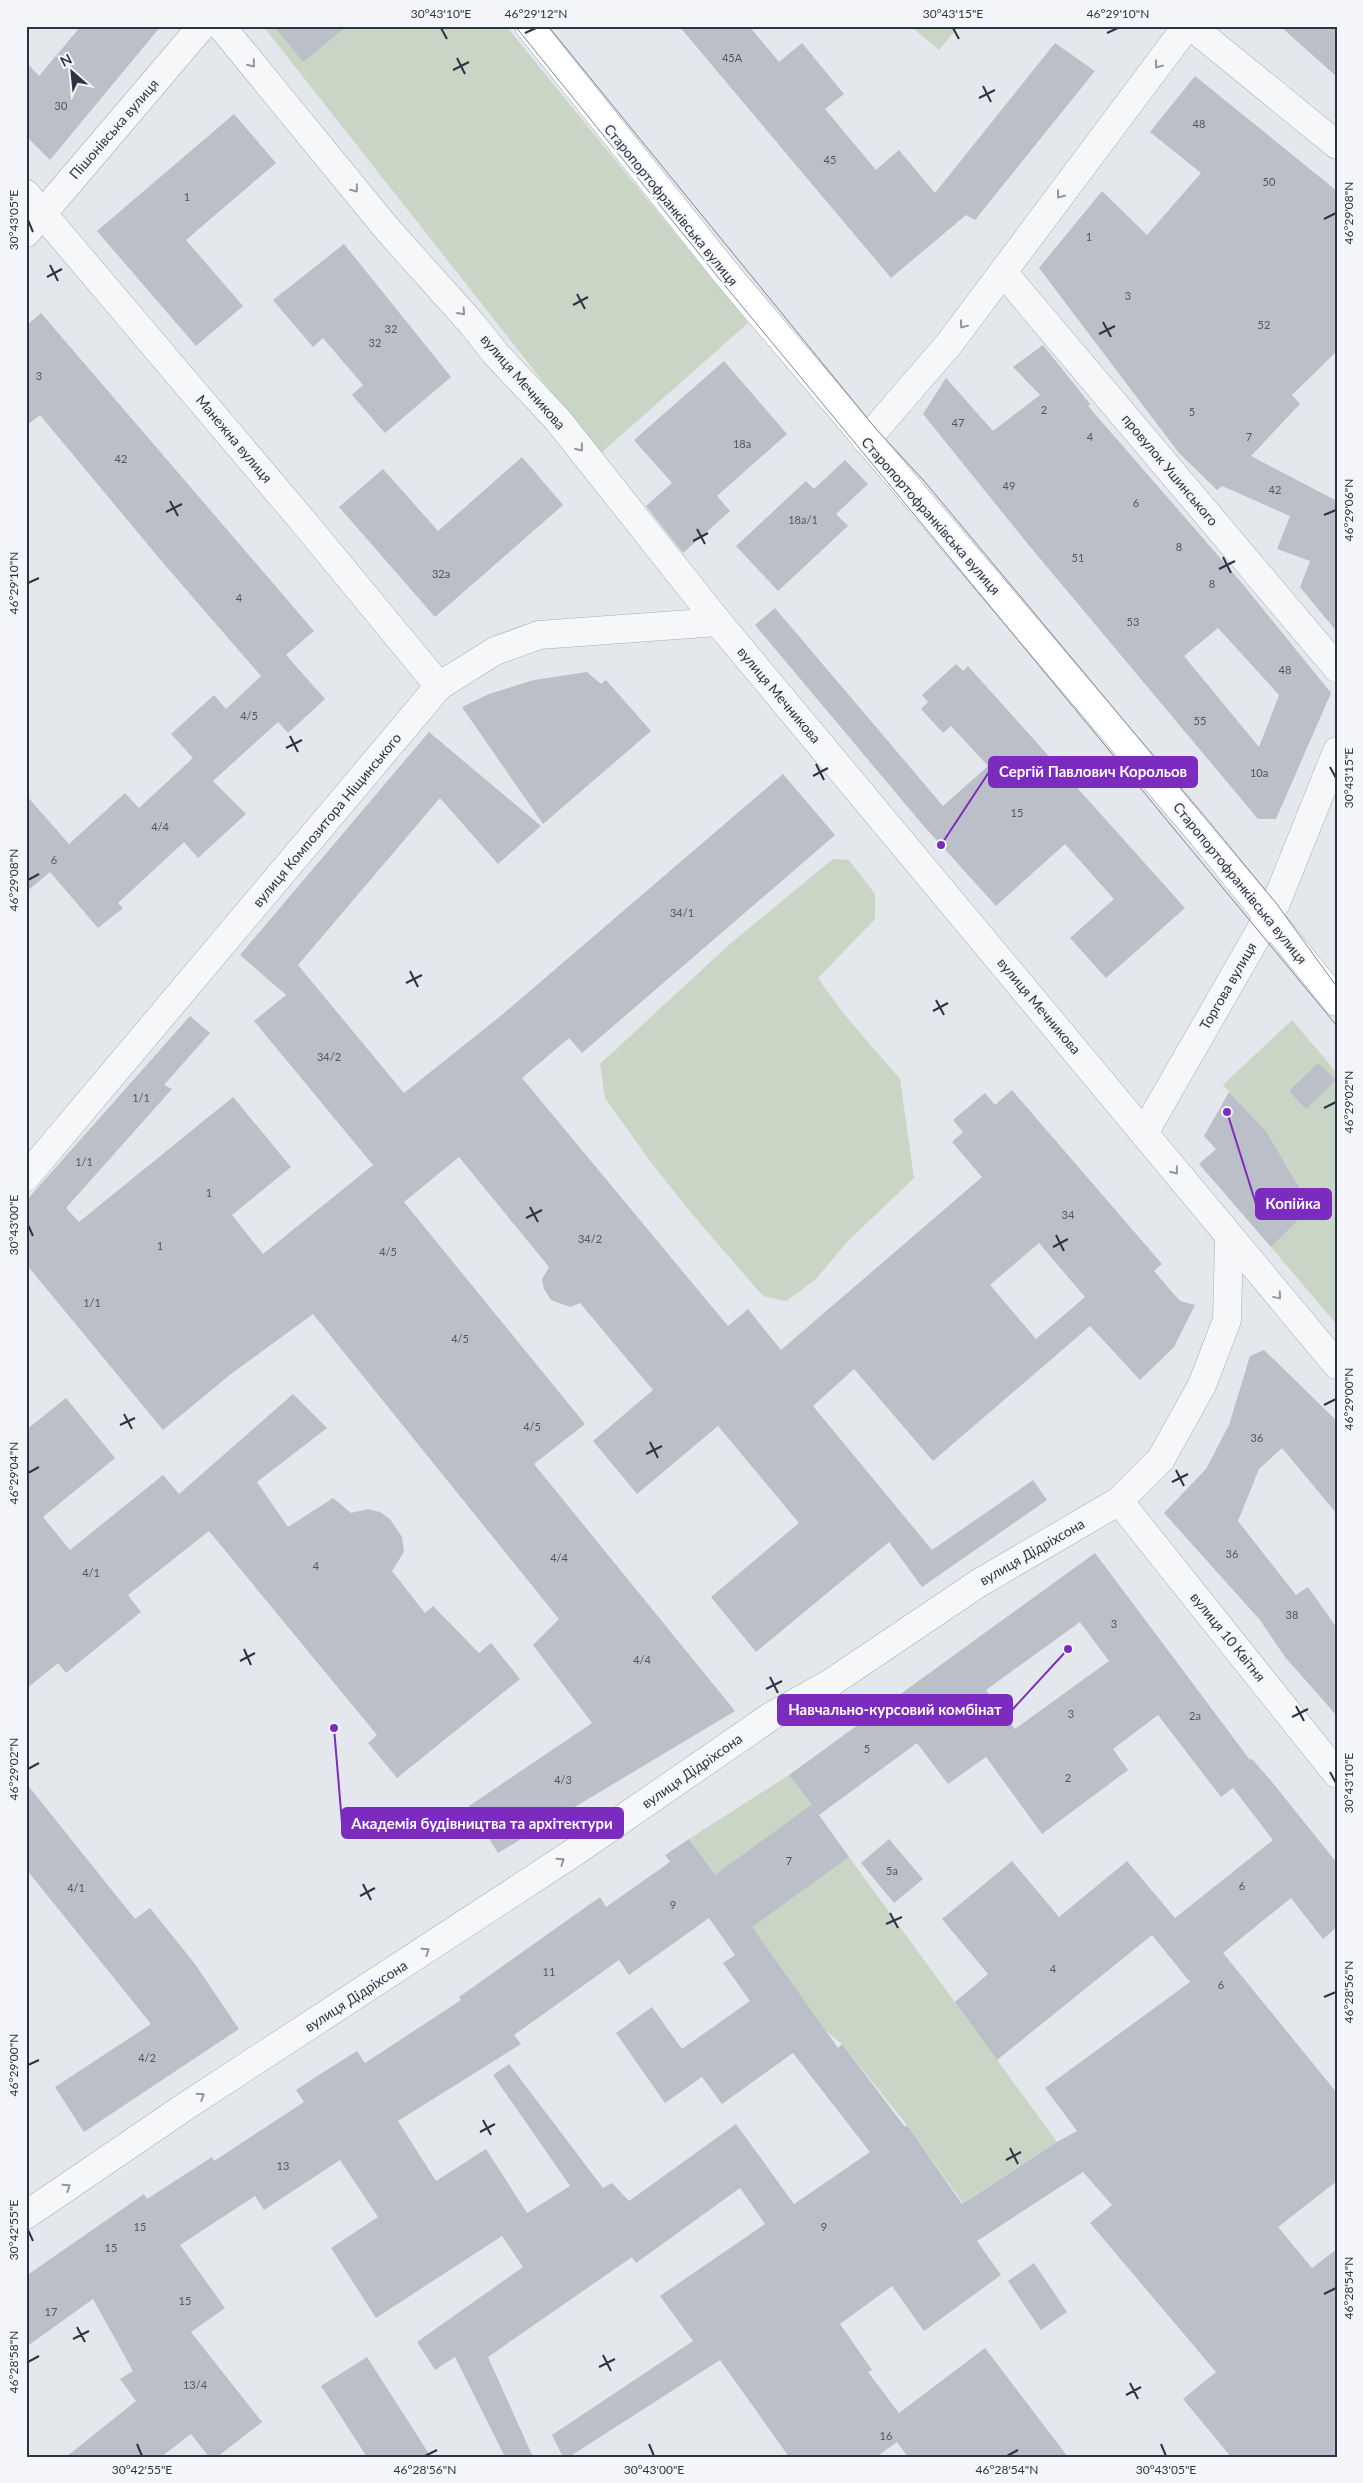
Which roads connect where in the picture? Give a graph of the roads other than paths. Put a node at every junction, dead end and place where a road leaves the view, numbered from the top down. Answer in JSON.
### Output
{"nodes":[{"id":1,"x":202,"y":26,"type":"edge"},
{"id":2,"x":221,"y":26,"type":"edge"},
{"id":3,"x":529,"y":26,"type":"edge"},
{"id":4,"x":1189,"y":26,"type":"edge"},
{"id":5,"x":1337,"y":145,"type":"edge"},
{"id":6,"x":32,"y":213,"type":"edge"},
{"id":7,"x":1003,"y":272,"type":"junction"},
{"id":8,"x":866,"y":440,"type":"junction"},
{"id":9,"x":718,"y":622,"type":"junction"},
{"id":10,"x":1337,"y":668,"type":"edge"},
{"id":11,"x":439,"y":686,"type":"junction"},
{"id":12,"x":1337,"y":750,"type":"edge"},
{"id":13,"x":1268,"y":918,"type":"junction"},
{"id":14,"x":1337,"y":1002,"type":"edge"},
{"id":15,"x":1144,"y":1133,"type":"junction"},
{"id":16,"x":26,"y":1177,"type":"edge"},
{"id":17,"x":1230,"y":1239,"type":"junction"},
{"id":18,"x":1337,"y":1366,"type":"edge"},
{"id":19,"x":1119,"y":1501,"type":"junction"},
{"id":20,"x":1337,"y":1774,"type":"edge"},
{"id":21,"x":26,"y":2215,"type":"edge"}],
"edges":[{"from":1,"to":6,"type":"street","name":"Пішонівська вулиця"},
{"from":2,"to":9,"type":"street","name":"вулиця Мечникова","one_way":true},
{"from":3,"to":8,"type":"main road","name":"Старопортофранківська вулиця"},
{"from":4,"to":5,"type":"street"},
{"from":4,"to":7,"type":"street","one_way":true},
{"from":6,"to":11,"type":"street","name":"Манежна вулиця"},
{"from":7,"to":8,"type":"street","one_way":true},
{"from":7,"to":10,"type":"street","name":"провулок Ушинського"},
{"from":8,"to":13,"type":"main road","name":"Старопортофранківська вулиця"},
{"from":9,"to":11,"type":"street","name":"вулиця Композитора Ніщинського"},
{"from":9,"to":15,"type":"street","name":"вулиця Мечникова"},
{"from":11,"to":16,"type":"street","name":"вулиця Композитора Ніщинського"},
{"from":12,"to":13,"type":"street","name":"Торгова вулиця"},
{"from":13,"to":14,"type":"main road","name":"Старопортофранківська вулиця"},
{"from":13,"to":15,"type":"street","name":"Торгова вулиця"},
{"from":15,"to":17,"type":"street","name":"вулиця Мечникова","one_way":true},
{"from":17,"to":18,"type":"street","name":"вулиця Мечникова","one_way":true},
{"from":17,"to":19,"type":"street","name":"вулиця Дідріхсона"},
{"from":19,"to":20,"type":"street","name":"вулиця 10 Квітня"},
{"from":21,"to":19,"type":"street","name":"вулиця Дідріхсона","one_way":true}]}
